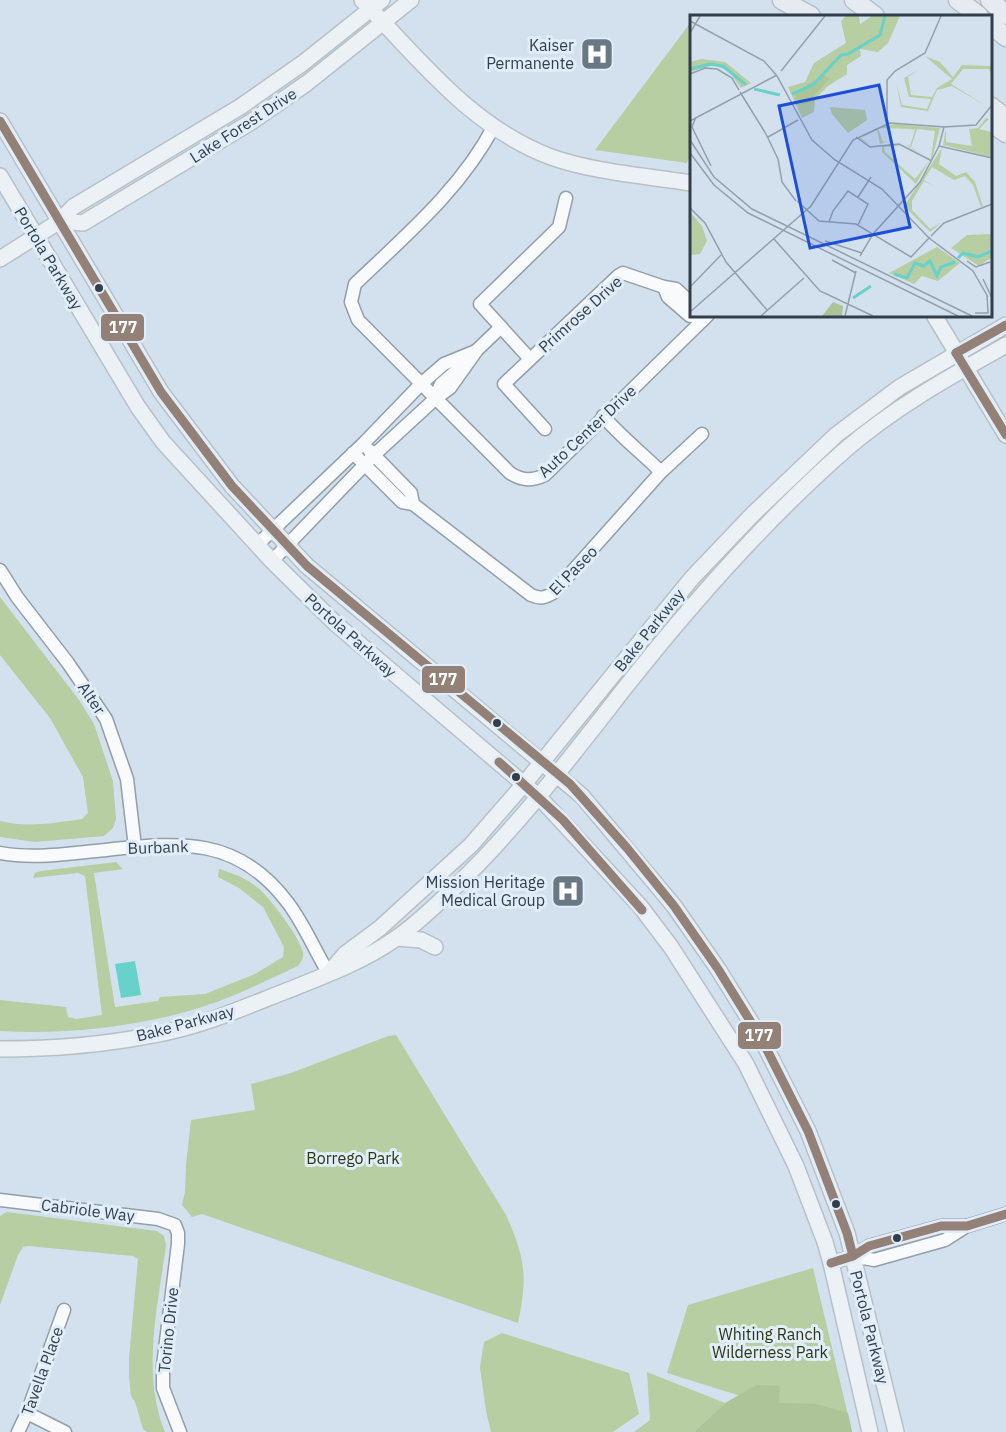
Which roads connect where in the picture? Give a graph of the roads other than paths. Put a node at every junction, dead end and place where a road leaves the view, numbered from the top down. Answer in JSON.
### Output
{"nodes":[{"id":1,"x":411,"y":0,"type":"edge"},
{"id":2,"x":782,"y":0,"type":"edge"},
{"id":3,"x":854,"y":0,"type":"edge"},
{"id":4,"x":958,"y":0,"type":"edge"},
{"id":5,"x":990,"y":0,"type":"edge"},
{"id":6,"x":372,"y":3,"type":"edge"},
{"id":7,"x":809,"y":15,"type":"edge"},
{"id":8,"x":874,"y":15,"type":"edge"},
{"id":9,"x":978,"y":15,"type":"edge"},
{"id":10,"x":1006,"y":15,"type":"edge"},
{"id":11,"x":384,"y":23,"type":"junction"},
{"id":12,"x":991,"y":25,"type":"edge"},
{"id":13,"x":1006,"y":37,"type":"edge"},
{"id":14,"x":991,"y":107,"type":"edge"},
{"id":15,"x":1006,"y":118,"type":"edge"},
{"id":16,"x":0,"y":121,"type":"edge"},
{"id":17,"x":991,"y":123,"type":"edge"},
{"id":18,"x":494,"y":126,"type":"junction"},
{"id":19,"x":1006,"y":133,"type":"edge"},
{"id":20,"x":0,"y":176,"type":"edge"},
{"id":21,"x":690,"y":183,"type":"edge"},
{"id":22,"x":566,"y":198,"type":"dead end"},
{"id":23,"x":60,"y":221,"type":"junction"},
{"id":24,"x":36,"y":237,"type":"junction"},
{"id":25,"x":0,"y":259,"type":"edge"},
{"id":26,"x":664,"y":287,"type":"junction"},
{"id":27,"x":690,"y":302,"type":"edge"},
{"id":28,"x":935,"y":316,"type":"edge"},
{"id":29,"x":701,"y":317,"type":"edge"},
{"id":30,"x":1006,"y":325,"type":"edge"},
{"id":31,"x":501,"y":327,"type":"junction"},
{"id":32,"x":1006,"y":345,"type":"edge"},
{"id":33,"x":477,"y":350,"type":"junction"},
{"id":34,"x":956,"y":353,"type":"junction"},
{"id":35,"x":530,"y":359,"type":"junction"},
{"id":36,"x":965,"y":368,"type":"junction"},
{"id":37,"x":421,"y":384,"type":"junction"},
{"id":38,"x":435,"y":399,"type":"junction"},
{"id":39,"x":606,"y":414,"type":"junction"},
{"id":40,"x":545,"y":429,"type":"dead end"},
{"id":41,"x":702,"y":434,"type":"dead end"},
{"id":42,"x":1006,"y":435,"type":"edge"},
{"id":43,"x":364,"y":443,"type":"junction"},
{"id":44,"x":353,"y":453,"type":"junction"},
{"id":45,"x":374,"y":455,"type":"junction"},
{"id":46,"x":365,"y":465,"type":"junction"},
{"id":47,"x":661,"y":472,"type":"junction"},
{"id":48,"x":413,"y":504,"type":"junction"},
{"id":49,"x":753,"y":514,"type":"junction"},
{"id":50,"x":273,"y":530,"type":"junction"},
{"id":51,"x":257,"y":545,"type":"junction"},
{"id":52,"x":287,"y":545,"type":"junction"},
{"id":53,"x":272,"y":561,"type":"junction"},
{"id":54,"x":0,"y":570,"type":"edge"},
{"id":55,"x":700,"y":596,"type":"junction"},
{"id":56,"x":542,"y":761,"type":"junction"},
{"id":57,"x":557,"y":774,"type":"junction"},
{"id":58,"x":524,"y":784,"type":"junction"},
{"id":59,"x":539,"y":797,"type":"junction"},
{"id":60,"x":135,"y":847,"type":"junction"},
{"id":61,"x":0,"y":853,"type":"edge"},
{"id":62,"x":422,"y":918,"type":"junction"},
{"id":63,"x":397,"y":938,"type":"junction"},
{"id":64,"x":435,"y":947,"type":"dead end"},
{"id":65,"x":345,"y":954,"type":"junction"},
{"id":66,"x":328,"y":974,"type":"junction"},
{"id":67,"x":0,"y":1049,"type":"edge"},
{"id":68,"x":0,"y":1054,"type":"edge"},
{"id":69,"x":0,"y":1200,"type":"edge"},
{"id":70,"x":1006,"y":1214,"type":"edge"},
{"id":71,"x":175,"y":1225,"type":"joint"},
{"id":72,"x":853,"y":1256,"type":"junction"},
{"id":73,"x":831,"y":1263,"type":"junction"},
{"id":74,"x":64,"y":1310,"type":"dead end"},
{"id":75,"x":27,"y":1413,"type":"junction"},
{"id":76,"x":18,"y":1432,"type":"edge"},
{"id":77,"x":65,"y":1432,"type":"edge"},
{"id":78,"x":180,"y":1432,"type":"edge"},
{"id":79,"x":870,"y":1432,"type":"edge"},
{"id":80,"x":896,"y":1432,"type":"edge"}],
"edges":[{"from":1,"to":11,"type":"main road","name":"Lake Forest Drive"},
{"from":2,"to":7,"type":"highway"},
{"from":3,"to":8,"type":"highway"},
{"from":4,"to":9,"type":"highway"},
{"from":5,"to":10,"type":"highway"},
{"from":6,"to":11,"type":"main road"},
{"from":6,"to":23,"type":"main road","name":"Lake Forest Drive"},
{"from":11,"to":18,"type":"main road"},
{"from":11,"to":23,"type":"main road","name":"Lake Forest Drive"},
{"from":12,"to":13,"type":"highway"},
{"from":14,"to":15,"type":"highway"},
{"from":16,"to":23,"type":"main road","name":"Portola Parkway"},
{"from":17,"to":19,"type":"highway"},
{"from":18,"to":21,"type":"main road"},
{"from":18,"to":37,"type":"street","name":"Auto Center Drive"},
{"from":20,"to":24,"type":"main road","name":"Portola Parkway"},
{"from":22,"to":31,"type":"street","name":"Primrose Drive"},
{"from":23,"to":24,"type":"main road","name":"Lake Forest Drive"},
{"from":23,"to":50,"type":"main road","name":"Portola Parkway"},
{"from":24,"to":25,"type":"main road","name":"Lake Forest Drive"},
{"from":24,"to":51,"type":"main road","name":"Portola Parkway"},
{"from":26,"to":27,"type":"street","name":"Primrose Drive"},
{"from":26,"to":29,"type":"street"},
{"from":26,"to":35,"type":"street","name":"Primrose Drive"},
{"from":28,"to":34,"type":"main road"},
{"from":29,"to":39,"type":"street","name":"Auto Center Drive"},
{"from":30,"to":34,"type":"main road","name":"Bake Parkway"},
{"from":31,"to":33,"type":"street"},
{"from":31,"to":35,"type":"street","name":"Primrose Drive"},
{"from":32,"to":36,"type":"main road","name":"Bake Parkway"},
{"from":33,"to":37,"type":"street"},
{"from":33,"to":38,"type":"street"},
{"from":34,"to":36,"type":"main road"},
{"from":34,"to":49,"type":"main road","name":"Bake Parkway"},
{"from":35,"to":40,"type":"street","name":"Primrose Drive"},
{"from":36,"to":42,"type":"main road"},
{"from":36,"to":55,"type":"main road","name":"Bake Parkway"},
{"from":37,"to":38,"type":"street","name":"Auto Center Drive"},
{"from":37,"to":43,"type":"street"},
{"from":38,"to":39,"type":"street","name":"Auto Center Drive"},
{"from":38,"to":45,"type":"street"},
{"from":39,"to":47,"type":"street"},
{"from":41,"to":47,"type":"street","name":"El Paseo"},
{"from":43,"to":44,"type":"street"},
{"from":43,"to":45,"type":"street","name":"El Paseo"},
{"from":44,"to":46,"type":"street","name":"El Paseo"},
{"from":44,"to":50,"type":"street"},
{"from":45,"to":46,"type":"street"},
{"from":45,"to":48,"type":"street","name":"El Paseo"},
{"from":46,"to":48,"type":"street","name":"El Paseo"},
{"from":46,"to":52,"type":"street"},
{"from":47,"to":48,"type":"street","name":"El Paseo"},
{"from":49,"to":55,"type":"main road"},
{"from":49,"to":56,"type":"main road","name":"Bake Parkway"},
{"from":50,"to":51,"type":"street"},
{"from":50,"to":52,"type":"main road","name":"Portola Parkway"},
{"from":51,"to":53,"type":"main road","name":"Portola Parkway"},
{"from":52,"to":53,"type":"street"},
{"from":52,"to":56,"type":"main road","name":"Portola Parkway"},
{"from":53,"to":58,"type":"main road","name":"Portola Parkway"},
{"from":54,"to":60,"type":"street","name":"Alter"},
{"from":55,"to":57,"type":"main road","name":"Bake Parkway"},
{"from":56,"to":57,"type":"main road","name":"Portola Parkway"},
{"from":56,"to":58,"type":"main road","name":"Bake Parkway"},
{"from":57,"to":59,"type":"main road","name":"Bake Parkway"},
{"from":57,"to":72,"type":"main road","name":"Portola Parkway"},
{"from":58,"to":59,"type":"main road","name":"Portola Parkway"},
{"from":58,"to":65,"type":"main road","name":"Bake Parkway"},
{"from":59,"to":62,"type":"main road","name":"Bake Parkway"},
{"from":59,"to":73,"type":"main road","name":"Portola Parkway"},
{"from":60,"to":61,"type":"street","name":"Burbank"},
{"from":60,"to":66,"type":"street","name":"Burbank"},
{"from":62,"to":63,"type":"main road","name":"Bake Parkway"},
{"from":62,"to":65,"type":"main road"},
{"from":63,"to":64,"type":"main road"},
{"from":63,"to":66,"type":"main road","name":"Bake Parkway"},
{"from":65,"to":66,"type":"main road","name":"Bake Parkway"},
{"from":66,"to":67,"type":"main road","name":"Bake Parkway"},
{"from":67,"to":68,"type":"street"},
{"from":69,"to":71,"type":"street","name":"Cabriole Way"},
{"from":70,"to":72,"type":"street"},
{"from":71,"to":78,"type":"street","name":"Torino Drive"},
{"from":72,"to":73,"type":"street"},
{"from":72,"to":80,"type":"main road","name":"Portola Parkway"},
{"from":73,"to":79,"type":"main road","name":"Portola Parkway"},
{"from":74,"to":75,"type":"street","name":"Tavella Place"},
{"from":75,"to":76,"type":"street","name":"Tavella Place"},
{"from":75,"to":77,"type":"street"}]}
